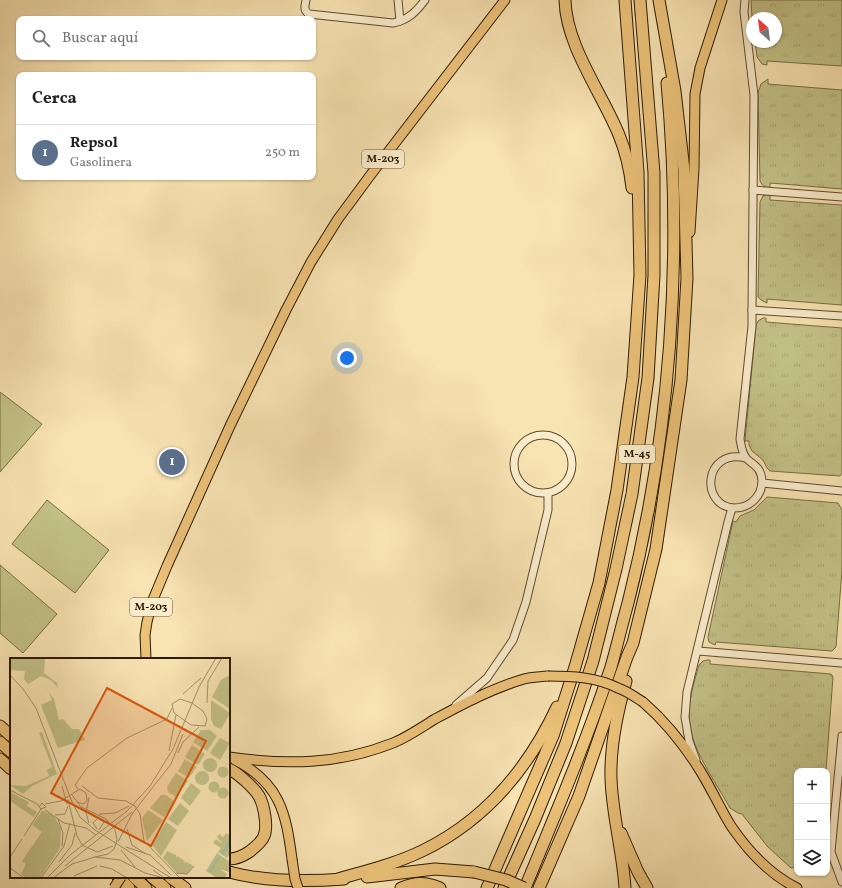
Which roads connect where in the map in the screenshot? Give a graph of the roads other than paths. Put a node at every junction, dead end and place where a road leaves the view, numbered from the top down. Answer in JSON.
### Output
{"nodes":[{"id":1,"x":306,"y":0,"type":"edge"},
{"id":2,"x":398,"y":0,"type":"edge"},
{"id":3,"x":425,"y":0,"type":"edge"},
{"id":4,"x":505,"y":0,"type":"edge"},
{"id":5,"x":565,"y":0,"type":"edge"},
{"id":6,"x":625,"y":0,"type":"edge"},
{"id":7,"x":640,"y":0,"type":"edge"},
{"id":8,"x":659,"y":0,"type":"edge"},
{"id":9,"x":722,"y":0,"type":"edge"},
{"id":10,"x":745,"y":0,"type":"edge"},
{"id":11,"x":400,"y":21,"type":"junction"},
{"id":12,"x":648,"y":95,"type":"junction"},
{"id":13,"x":753,"y":190,"type":"junction"},
{"id":14,"x":842,"y":197,"type":"edge"},
{"id":15,"x":640,"y":244,"type":"junction"},
{"id":16,"x":687,"y":278,"type":"junction"},
{"id":17,"x":752,"y":310,"type":"junction"},
{"id":18,"x":842,"y":316,"type":"edge"},
{"id":19,"x":638,"y":320,"type":"junction"},
{"id":20,"x":746,"y":458,"type":"junction"},
{"id":21,"x":762,"y":484,"type":"junction"},
{"id":22,"x":842,"y":491,"type":"edge"},
{"id":23,"x":548,"y":493,"type":"junction"},
{"id":24,"x":732,"y":508,"type":"junction"},
{"id":25,"x":633,"y":643,"type":"junction"},
{"id":26,"x":698,"y":651,"type":"junction"},
{"id":27,"x":146,"y":658,"type":"edge"},
{"id":28,"x":842,"y":663,"type":"edge"},
{"id":29,"x":575,"y":667,"type":"junction"},
{"id":30,"x":447,"y":713,"type":"junction"},
{"id":31,"x":0,"y":720,"type":"edge"},
{"id":32,"x":0,"y":726,"type":"edge"},
{"id":33,"x":10,"y":727,"type":"edge"},
{"id":34,"x":10,"y":735,"type":"edge"},
{"id":35,"x":554,"y":736,"type":"junction"},
{"id":36,"x":842,"y":736,"type":"edge"},
{"id":37,"x":0,"y":742,"type":"edge"},
{"id":38,"x":10,"y":751,"type":"edge"},
{"id":39,"x":230,"y":757,"type":"edge"},
{"id":40,"x":230,"y":758,"type":"edge"},
{"id":41,"x":0,"y":759,"type":"edge"},
{"id":42,"x":10,"y":768,"type":"edge"},
{"id":43,"x":230,"y":770,"type":"edge"},
{"id":44,"x":701,"y":772,"type":"junction"},
{"id":45,"x":579,"y":796,"type":"junction"},
{"id":46,"x":615,"y":812,"type":"junction"},
{"id":47,"x":230,"y":859,"type":"edge"},
{"id":48,"x":230,"y":872,"type":"edge"},
{"id":49,"x":119,"y":878,"type":"edge"},
{"id":50,"x":120,"y":878,"type":"edge"},
{"id":51,"x":135,"y":878,"type":"edge"},
{"id":52,"x":153,"y":878,"type":"edge"},
{"id":53,"x":171,"y":878,"type":"edge"},
{"id":54,"x":338,"y":879,"type":"junction"},
{"id":55,"x":842,"y":882,"type":"edge"},
{"id":56,"x":114,"y":888,"type":"edge"},
{"id":57,"x":129,"y":888,"type":"edge"},
{"id":58,"x":146,"y":888,"type":"edge"},
{"id":59,"x":165,"y":888,"type":"edge"},
{"id":60,"x":185,"y":888,"type":"edge"},
{"id":61,"x":298,"y":888,"type":"edge"},
{"id":62,"x":401,"y":888,"type":"edge"},
{"id":63,"x":440,"y":888,"type":"edge"},
{"id":64,"x":487,"y":888,"type":"edge"},
{"id":65,"x":504,"y":888,"type":"edge"},
{"id":66,"x":524,"y":888,"type":"edge"},
{"id":67,"x":528,"y":888,"type":"edge"},
{"id":68,"x":539,"y":888,"type":"edge"},
{"id":69,"x":625,"y":888,"type":"edge"},
{"id":70,"x":647,"y":888,"type":"edge"},
{"id":71,"x":797,"y":888,"type":"edge"}],
"edges":[{"from":1,"to":11,"type":"street"},
{"from":2,"to":11,"type":"street"},
{"from":3,"to":11,"type":"street"},
{"from":4,"to":27,"type":"main road","number":"M-203"},
{"from":5,"to":19,"type":"highway"},
{"from":6,"to":15,"type":"highway"},
{"from":7,"to":12,"type":"highway","number":"M-45"},
{"from":8,"to":16,"type":"highway"},
{"from":8,"to":66,"type":"highway","number":"M-45"},
{"from":9,"to":16,"type":"main road"},
{"from":10,"to":13,"type":"street"},
{"from":12,"to":15,"type":"highway"},
{"from":12,"to":65,"type":"highway","number":"M-45"},
{"from":13,"to":14,"type":"street"},
{"from":13,"to":17,"type":"street"},
{"from":15,"to":19,"type":"highway"},
{"from":16,"to":25,"type":"highway"},
{"from":17,"to":18,"type":"street"},
{"from":17,"to":20,"type":"street"},
{"from":19,"to":29,"type":"highway"},
{"from":20,"to":21,"type":"street"},
{"from":20,"to":24,"type":"street"},
{"from":21,"to":22,"type":"street"},
{"from":21,"to":24,"type":"street"},
{"from":23,"to":23,"type":"street"},
{"from":23,"to":30,"type":"street"},
{"from":24,"to":26,"type":"street"},
{"from":25,"to":45,"type":"highway"},
{"from":25,"to":46,"type":"highway"},
{"from":26,"to":28,"type":"street"},
{"from":26,"to":44,"type":"street"},
{"from":29,"to":35,"type":"highway"},
{"from":29,"to":54,"type":"highway"},
{"from":30,"to":39,"type":"main road"},
{"from":30,"to":44,"type":"main road","bridge":true},
{"from":31,"to":33,"type":"highway"},
{"from":32,"to":34,"type":"highway"},
{"from":35,"to":64,"type":"highway"},
{"from":35,"to":65,"type":"highway"},
{"from":36,"to":55,"type":"street"},
{"from":37,"to":38,"type":"highway"},
{"from":40,"to":61,"type":"main road","bridge":true},
{"from":41,"to":42,"type":"highway"},
{"from":43,"to":47,"type":"highway"},
{"from":44,"to":71,"type":"main road"},
{"from":45,"to":67,"type":"highway"},
{"from":45,"to":68,"type":"highway"},
{"from":46,"to":69,"type":"highway"},
{"from":46,"to":70,"type":"highway"},
{"from":48,"to":54,"type":"highway"},
{"from":49,"to":57,"type":"highway"},
{"from":50,"to":56,"type":"main road","bridge":true},
{"from":51,"to":58,"type":"highway"},
{"from":52,"to":59,"type":"highway"},
{"from":53,"to":60,"type":"highway"},
{"from":54,"to":66,"type":"highway","bridge":true},
{"from":62,"to":63,"type":"highway"}]}
